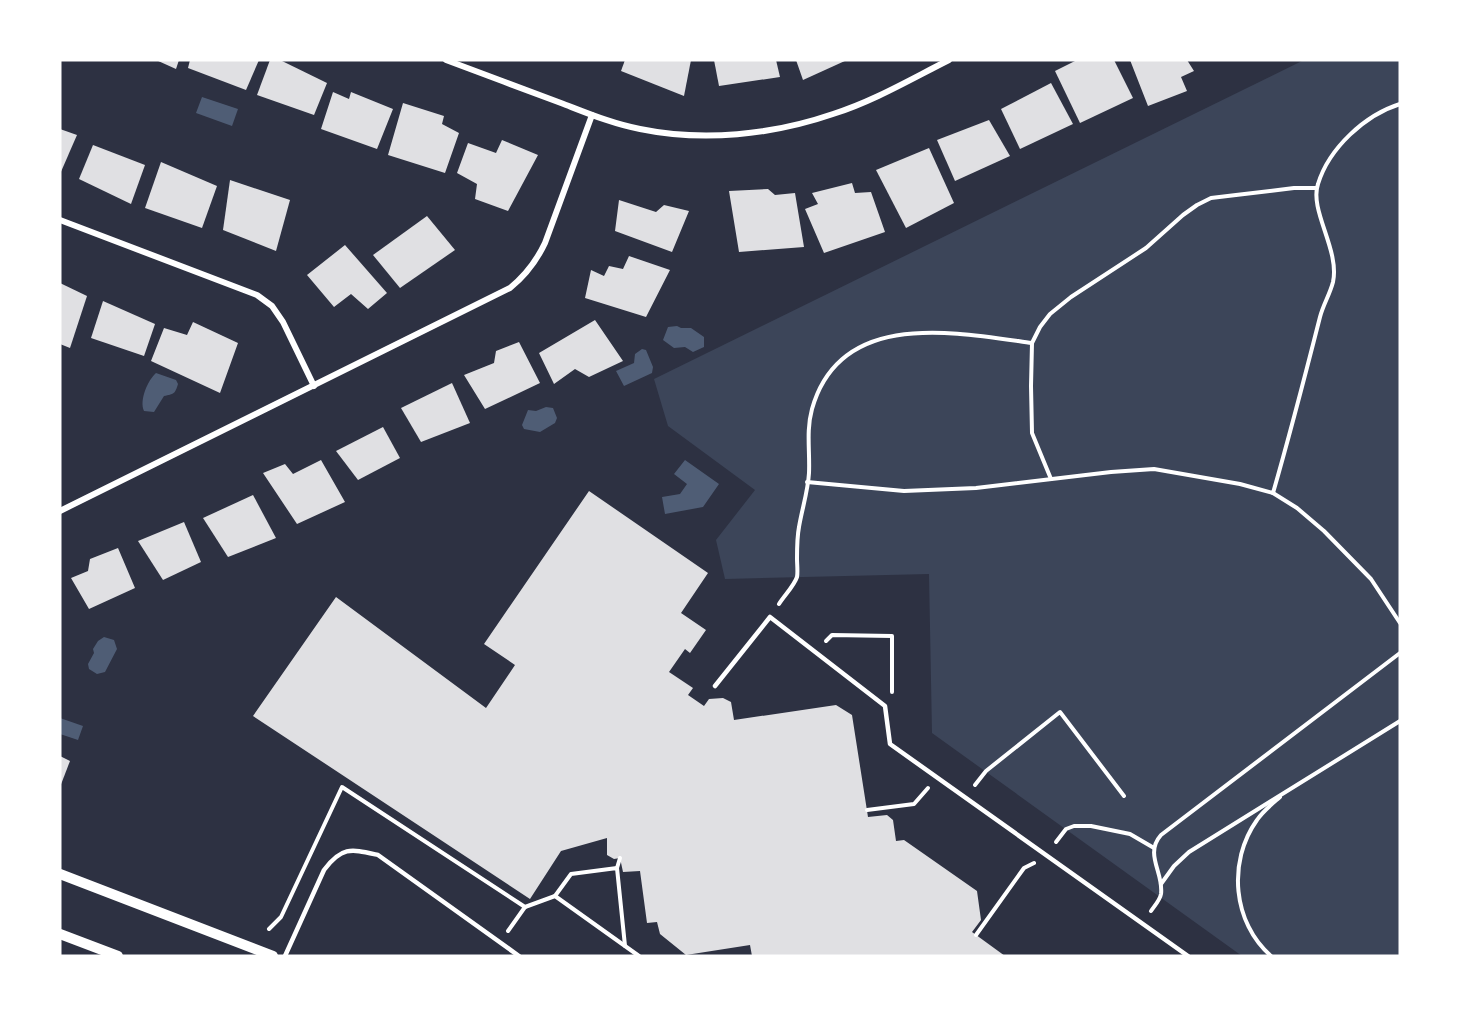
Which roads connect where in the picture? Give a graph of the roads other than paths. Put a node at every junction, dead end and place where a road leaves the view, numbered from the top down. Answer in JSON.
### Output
{"nodes":[{"id":1,"x":446,"y":60,"type":"edge"},
{"id":2,"x":949,"y":60,"type":"edge"},
{"id":3,"x":592,"y":115,"type":"junction"},
{"id":4,"x":60,"y":220,"type":"edge"},
{"id":5,"x":314,"y":386,"type":"junction"},
{"id":6,"x":60,"y":511,"type":"edge"},
{"id":7,"x":715,"y":686,"type":"dead end"},
{"id":8,"x":60,"y":874,"type":"edge"},
{"id":9,"x":60,"y":934,"type":"edge"},
{"id":10,"x":118,"y":956,"type":"edge"},
{"id":11,"x":273,"y":956,"type":"edge"},
{"id":12,"x":285,"y":956,"type":"edge"},
{"id":13,"x":519,"y":956,"type":"edge"},
{"id":14,"x":1188,"y":956,"type":"edge"}],
"edges":[{"from":1,"to":3,"type":"street"},
{"from":2,"to":3,"type":"street"},
{"from":3,"to":5,"type":"street"},
{"from":4,"to":5,"type":"street"},
{"from":5,"to":6,"type":"street"},
{"from":7,"to":14,"type":"lane"},
{"from":8,"to":11,"type":"street"},
{"from":9,"to":10,"type":"street"},
{"from":12,"to":13,"type":"lane"}]}
